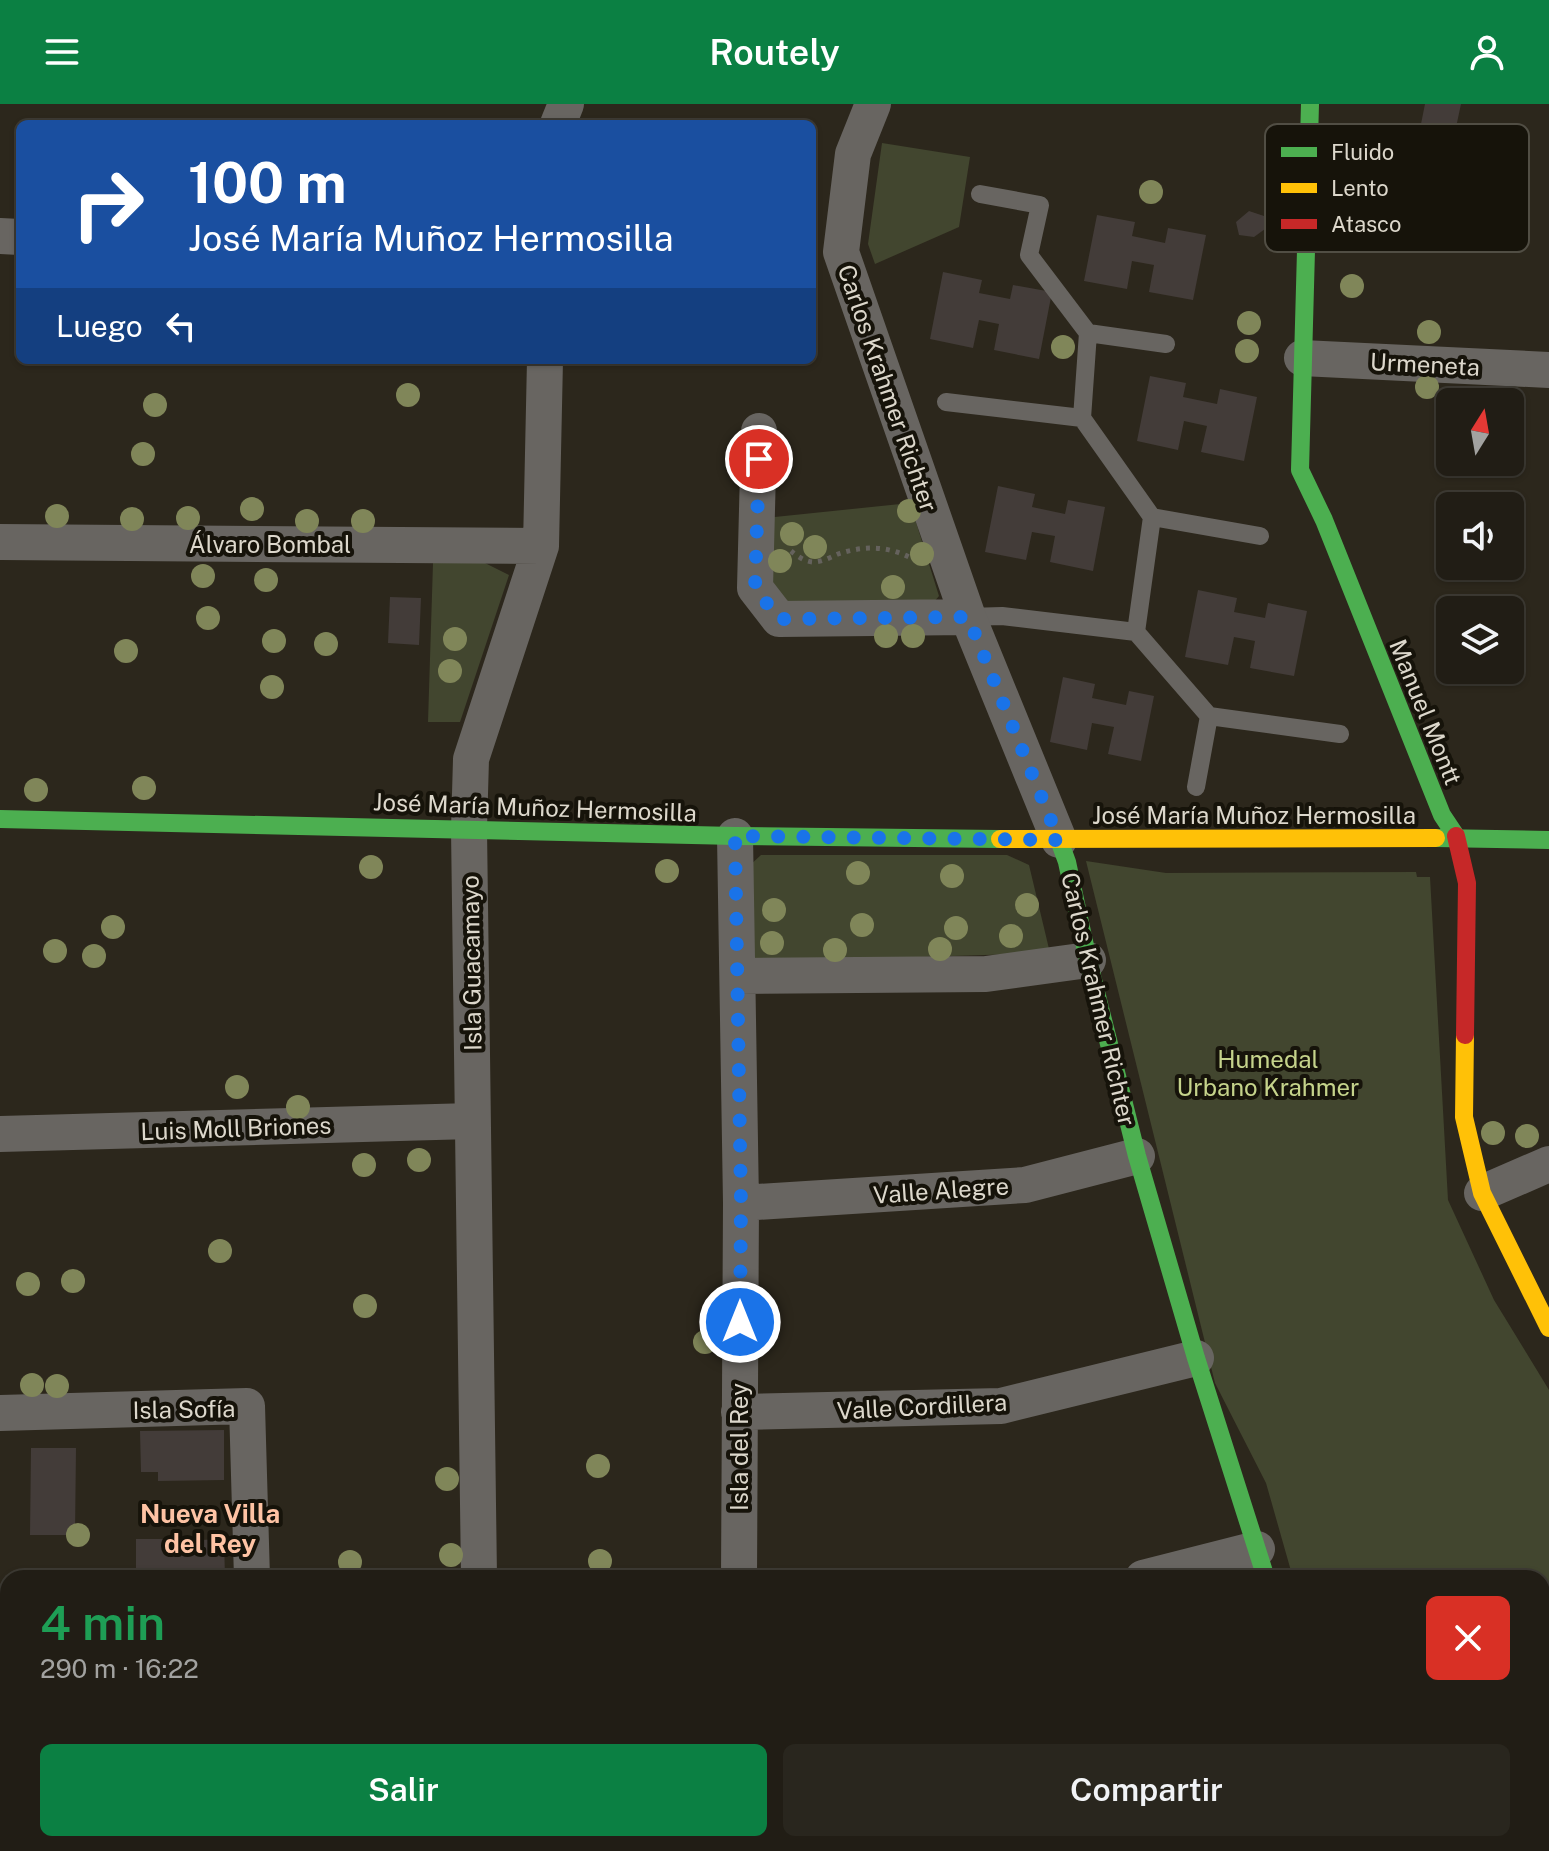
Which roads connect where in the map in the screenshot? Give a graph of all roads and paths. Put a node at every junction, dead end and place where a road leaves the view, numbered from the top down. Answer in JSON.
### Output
{"nodes":[{"id":1,"x":873,"y":104,"type":"edge"},
{"id":2,"x":980,"y":194,"type":"dead end"},
{"id":3,"x":826,"y":250,"type":"edge"},
{"id":4,"x":1307,"y":252,"type":"edge"},
{"id":5,"x":1088,"y":333,"type":"junction"},
{"id":6,"x":1166,"y":344,"type":"dead end"},
{"id":7,"x":1302,"y":358,"type":"junction"},
{"id":8,"x":545,"y":364,"type":"edge"},
{"id":9,"x":1549,"y":370,"type":"edge"},
{"id":10,"x":946,"y":402,"type":"dead end"},
{"id":11,"x":1082,"y":418,"type":"junction"},
{"id":12,"x":759,"y":431,"type":"dead end"},
{"id":13,"x":1152,"y":517,"type":"junction"},
{"id":14,"x":1260,"y":536,"type":"dead end"},
{"id":15,"x":0,"y":542,"type":"edge"},
{"id":16,"x":758,"y":542,"type":"junction"},
{"id":17,"x":541,"y":546,"type":"junction"},
{"id":18,"x":919,"y":565,"type":"dead end"},
{"id":19,"x":968,"y":617,"type":"junction"},
{"id":20,"x":1136,"y":632,"type":"junction"},
{"id":21,"x":1209,"y":716,"type":"junction"},
{"id":22,"x":1340,"y":734,"type":"dead end"},
{"id":23,"x":1196,"y":787,"type":"dead end"},
{"id":24,"x":0,"y":819,"type":"edge"},
{"id":25,"x":469,"y":829,"type":"junction"},
{"id":26,"x":735,"y":836,"type":"junction"},
{"id":27,"x":1457,"y":838,"type":"junction"},
{"id":28,"x":1059,"y":840,"type":"junction"},
{"id":29,"x":1549,"y":840,"type":"edge"},
{"id":30,"x":1088,"y":960,"type":"junction"},
{"id":31,"x":738,"y":976,"type":"junction"},
{"id":32,"x":472,"y":1121,"type":"junction"},
{"id":33,"x":0,"y":1134,"type":"edge"},
{"id":34,"x":1137,"y":1156,"type":"junction"},
{"id":35,"x":1549,"y":1164,"type":"edge"},
{"id":36,"x":1482,"y":1193,"type":"junction"},
{"id":37,"x":741,"y":1203,"type":"junction"},
{"id":38,"x":1549,"y":1328,"type":"edge"},
{"id":39,"x":1196,"y":1358,"type":"junction"},
{"id":40,"x":739,"y":1412,"type":"junction"},
{"id":41,"x":0,"y":1413,"type":"edge"},
{"id":42,"x":1261,"y":1563,"type":"edge"},
{"id":43,"x":252,"y":1570,"type":"edge"},
{"id":44,"x":479,"y":1570,"type":"edge"},
{"id":45,"x":739,"y":1570,"type":"edge"},
{"id":46,"x":1206,"y":1570,"type":"edge"}],
"edges":[{"from":1,"to":3,"type":"street","name":"Carlos Krahmer Richter"},
{"from":2,"to":5,"type":"lane"},
{"from":3,"to":19,"type":"street","name":"Carlos Krahmer Richter"},
{"from":4,"to":7,"type":"street","name":"Manuel Montt"},
{"from":5,"to":6,"type":"lane"},
{"from":5,"to":11,"type":"lane"},
{"from":7,"to":9,"type":"street","name":"Urmeneta"},
{"from":7,"to":27,"type":"street","name":"Manuel Montt"},
{"from":8,"to":17,"type":"street","name":"Isla Guacamayo"},
{"from":10,"to":11,"type":"lane"},
{"from":11,"to":13,"type":"lane"},
{"from":12,"to":16,"type":"street"},
{"from":13,"to":14,"type":"lane"},
{"from":13,"to":20,"type":"lane"},
{"from":15,"to":17,"type":"street","name":"Álvaro Bombal"},
{"from":16,"to":18,"type":"path"},
{"from":16,"to":19,"type":"street"},
{"from":17,"to":25,"type":"street","name":"Isla Guacamayo"},
{"from":19,"to":20,"type":"lane"},
{"from":19,"to":28,"type":"street","name":"Carlos Krahmer Richter"},
{"from":20,"to":21,"type":"lane"},
{"from":21,"to":22,"type":"lane"},
{"from":21,"to":23,"type":"lane"},
{"from":24,"to":25,"type":"street","name":"José María Muñoz Hermosilla"},
{"from":25,"to":26,"type":"street","name":"José María Muñoz Hermosilla"},
{"from":25,"to":32,"type":"street","name":"Isla Guacamayo"},
{"from":26,"to":28,"type":"street","name":"José María Muñoz Hermosilla"},
{"from":26,"to":31,"type":"street","name":"Isla del Rey"},
{"from":27,"to":28,"type":"street","name":"José María Muñoz Hermosilla"},
{"from":27,"to":29,"type":"street","name":"José María Muñoz Hermosilla"},
{"from":27,"to":36,"type":"street","name":"Manuel Montt"},
{"from":28,"to":30,"type":"street","name":"Carlos Krahmer Richter"},
{"from":30,"to":31,"type":"street"},
{"from":30,"to":34,"type":"street","name":"Carlos Krahmer Richter"},
{"from":31,"to":37,"type":"street","name":"Isla del Rey"},
{"from":32,"to":33,"type":"street","name":"Luis Moll Briones"},
{"from":32,"to":44,"type":"street","name":"Isla Guacamayo"},
{"from":34,"to":37,"type":"street","name":"Valle Alegre"},
{"from":34,"to":39,"type":"street","name":"Carlos Krahmer Richter"},
{"from":35,"to":36,"type":"street"},
{"from":36,"to":38,"type":"street","name":"Manuel Montt"},
{"from":37,"to":40,"type":"street","name":"Isla del Rey"},
{"from":39,"to":40,"type":"street","name":"Valle Cordillera"},
{"from":39,"to":42,"type":"street","name":"Carlos Krahmer Richter"},
{"from":40,"to":45,"type":"street","name":"Isla del Rey"},
{"from":41,"to":43,"type":"street","name":"Isla Sofía"},
{"from":42,"to":46,"type":"street"}]}
